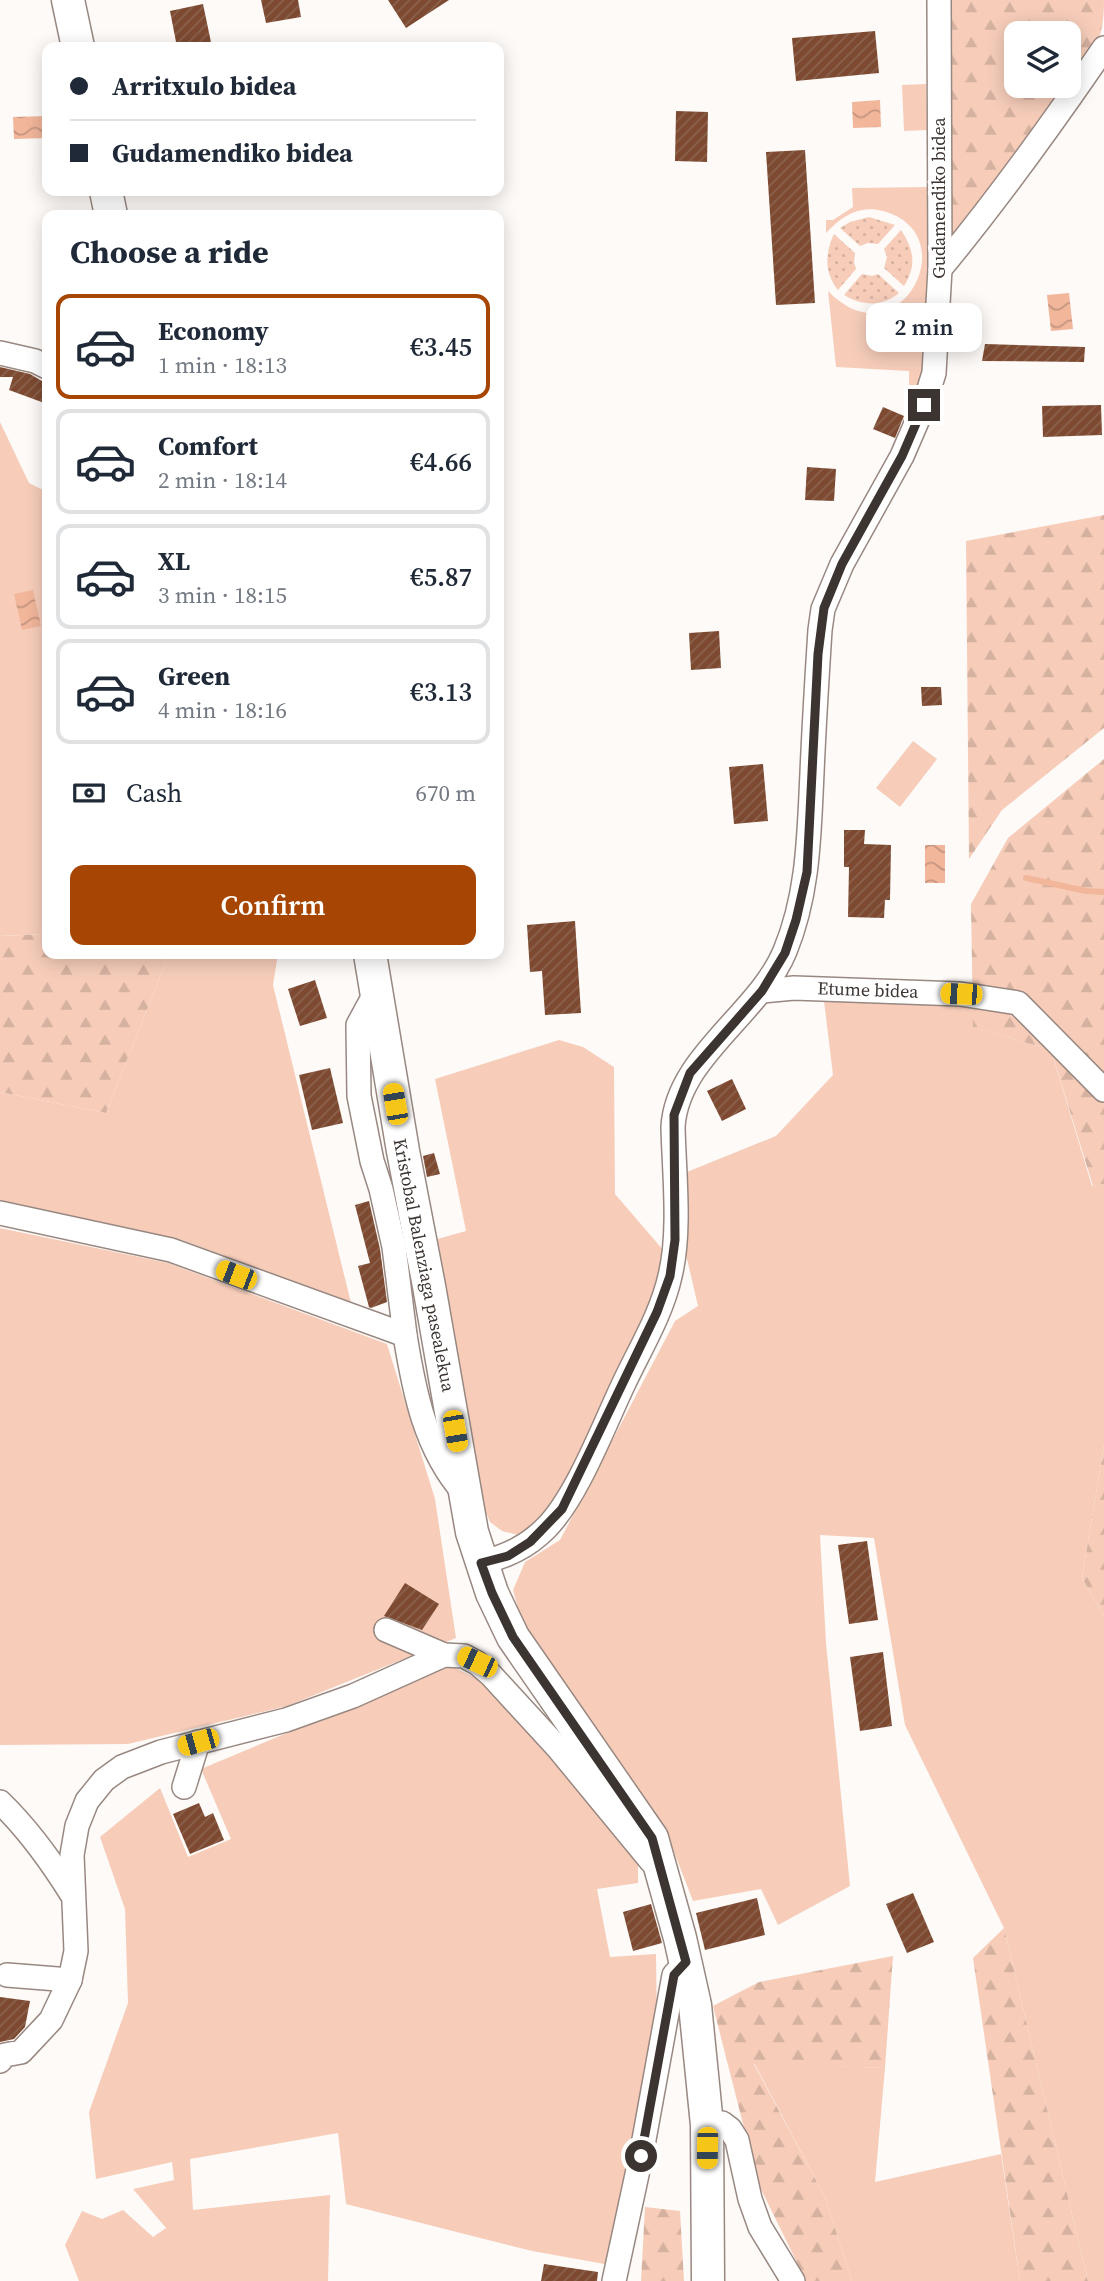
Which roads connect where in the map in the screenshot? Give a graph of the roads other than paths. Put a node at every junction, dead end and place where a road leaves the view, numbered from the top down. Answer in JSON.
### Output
{"nodes":[{"id":1,"x":68,"y":0,"type":"edge"},
{"id":2,"x":939,"y":0,"type":"edge"},
{"id":3,"x":77,"y":42,"type":"edge"},
{"id":4,"x":1104,"y":48,"type":"edge"},
{"id":5,"x":940,"y":269,"type":"junction"},
{"id":6,"x":0,"y":352,"type":"edge"},
{"id":7,"x":42,"y":364,"type":"edge"},
{"id":8,"x":371,"y":959,"type":"edge"},
{"id":9,"x":376,"y":990,"type":"junction"},
{"id":10,"x":762,"y":991,"type":"junction"},
{"id":11,"x":1104,"y":1090,"type":"edge"},
{"id":12,"x":0,"y":1213,"type":"edge"},
{"id":13,"x":405,"y":1335,"type":"junction"},
{"id":14,"x":466,"y":1495,"type":"junction"},
{"id":15,"x":481,"y":1563,"type":"junction"},
{"id":16,"x":386,"y":1630,"type":"dead end"},
{"id":17,"x":444,"y":1655,"type":"junction"},
{"id":18,"x":198,"y":1742,"type":"junction"},
{"id":19,"x":184,"y":1787,"type":"dead end"},
{"id":20,"x":0,"y":1802,"type":"edge"},
{"id":21,"x":661,"y":1874,"type":"junction"},
{"id":22,"x":72,"y":1895,"type":"junction"},
{"id":23,"x":686,"y":1962,"type":"junction"},
{"id":24,"x":7,"y":1975,"type":"dead end"},
{"id":25,"x":70,"y":1980,"type":"junction"},
{"id":26,"x":0,"y":2061,"type":"edge"},
{"id":27,"x":708,"y":2125,"type":"junction"},
{"id":28,"x":614,"y":2281,"type":"edge"},
{"id":29,"x":708,"y":2281,"type":"edge"},
{"id":30,"x":793,"y":2281,"type":"edge"}],
"edges":[{"from":1,"to":3,"type":"street"},
{"from":2,"to":5,"type":"street","name":"Gudamendiko bidea"},
{"from":4,"to":5,"type":"street"},
{"from":5,"to":10,"type":"street","name":"Gudamendiko bidea"},
{"from":6,"to":7,"type":"street"},
{"from":8,"to":9,"type":"street","name":"Kristobal Balenziaga pasealekua"},
{"from":9,"to":13,"type":"street"},
{"from":9,"to":14,"type":"street","name":"Kristobal Balenziaga pasealekua"},
{"from":10,"to":11,"type":"street","name":"Etume bidea"},
{"from":10,"to":15,"type":"street","name":"Gudamendiko bidea"},
{"from":12,"to":13,"type":"street"},
{"from":13,"to":14,"type":"street"},
{"from":14,"to":15,"type":"street","name":"Kristobal Balenziaga pasealekua"},
{"from":15,"to":21,"type":"street","name":"Kristobal Balenziaga pasealekua"},
{"from":16,"to":17,"type":"street"},
{"from":17,"to":18,"type":"street"},
{"from":17,"to":21,"type":"street"},
{"from":18,"to":19,"type":"street"},
{"from":18,"to":22,"type":"street"},
{"from":20,"to":22,"type":"street"},
{"from":21,"to":23,"type":"street","name":"Kristobal Balenziaga pasealekua"},
{"from":22,"to":25,"type":"street"},
{"from":23,"to":27,"type":"street","name":"Kristobal Balenziaga pasealekua"},
{"from":23,"to":28,"type":"street"},
{"from":24,"to":25,"type":"street"},
{"from":25,"to":26,"type":"street"},
{"from":27,"to":29,"type":"street","name":"Kristobal Balenziaga pasealekua"},
{"from":27,"to":30,"type":"street"}]}
